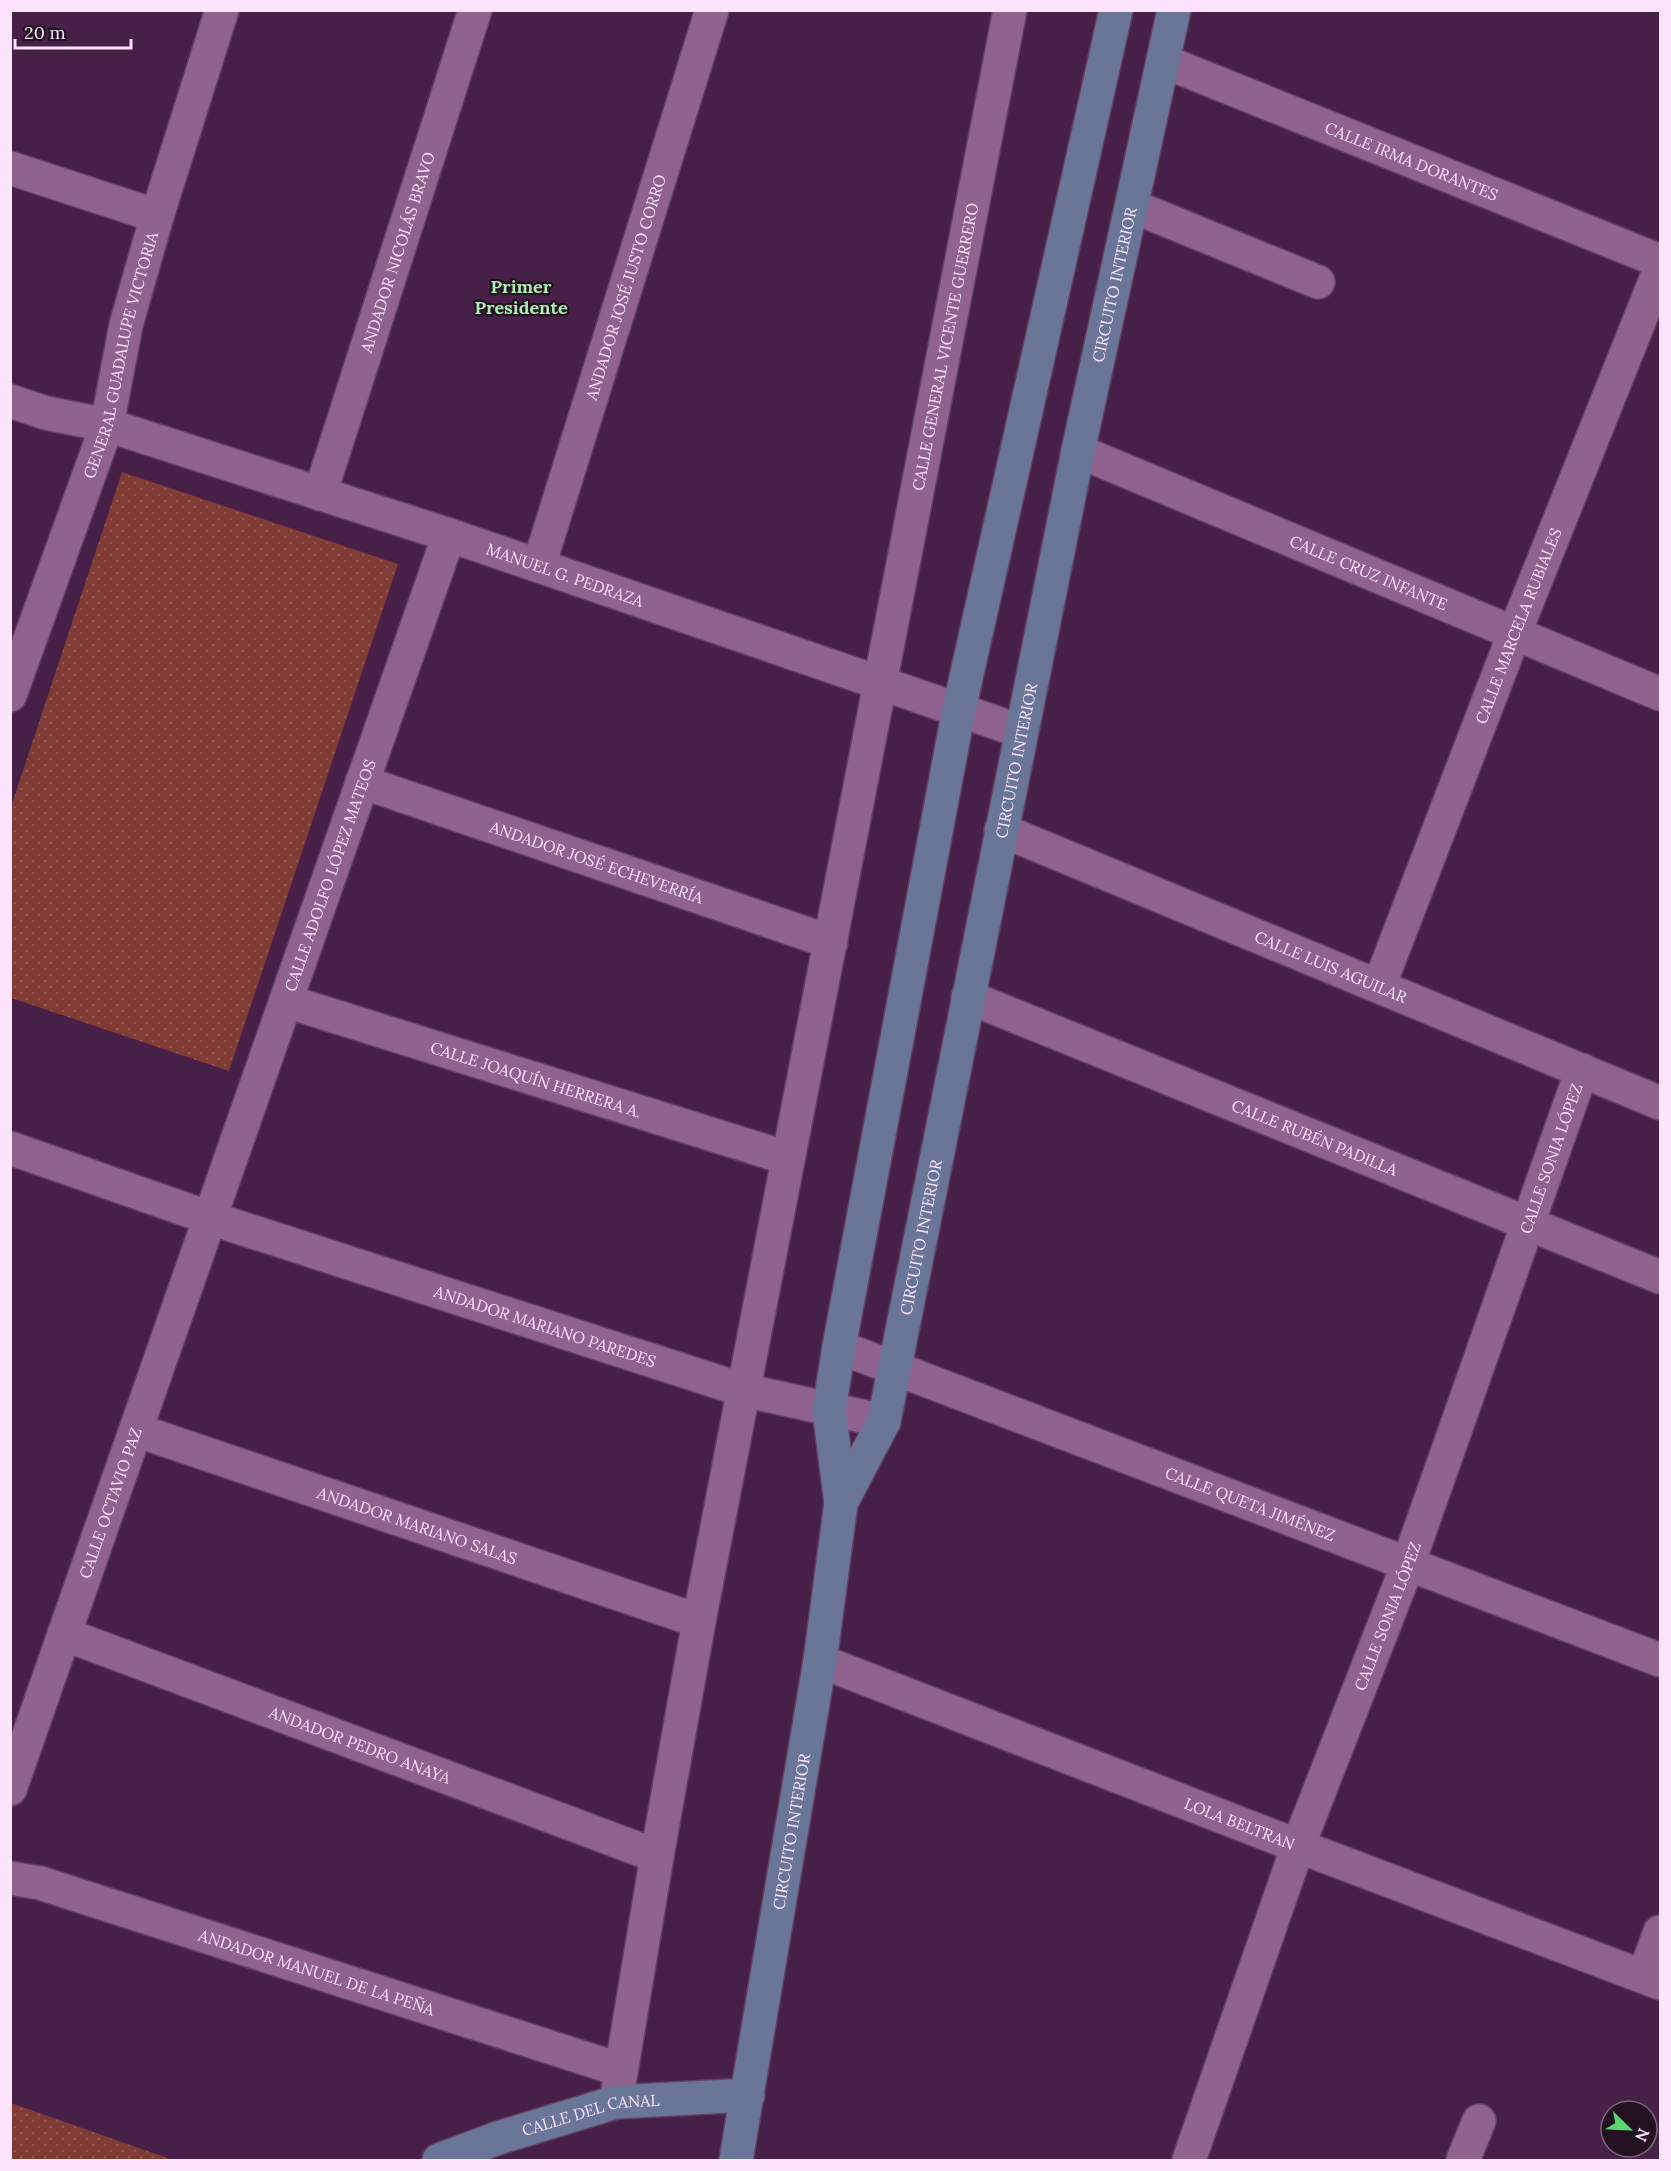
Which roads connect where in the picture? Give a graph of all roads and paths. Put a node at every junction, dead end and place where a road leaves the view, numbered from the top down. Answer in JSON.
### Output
{"nodes":[{"id":1,"x":222,"y":10,"type":"edge"},
{"id":2,"x":476,"y":10,"type":"edge"},
{"id":3,"x":712,"y":10,"type":"edge"},
{"id":4,"x":1010,"y":10,"type":"edge"},
{"id":5,"x":1116,"y":10,"type":"edge"},
{"id":6,"x":1174,"y":10,"type":"edge"},
{"id":7,"x":1163,"y":61,"type":"junction"},
{"id":8,"x":10,"y":168,"type":"edge"},
{"id":9,"x":1132,"y":206,"type":"junction"},
{"id":10,"x":157,"y":216,"type":"junction"},
{"id":11,"x":1660,"y":261,"type":"edge"},
{"id":12,"x":1660,"y":269,"type":"edge"},
{"id":13,"x":1318,"y":282,"type":"dead end"},
{"id":14,"x":10,"y":401,"type":"edge"},
{"id":15,"x":107,"y":425,"type":"junction"},
{"id":16,"x":1078,"y":451,"type":"junction"},
{"id":17,"x":320,"y":494,"type":"junction"},
{"id":18,"x":449,"y":535,"type":"junction"},
{"id":19,"x":539,"y":565,"type":"junction"},
{"id":20,"x":1515,"y":632,"type":"junction"},
{"id":21,"x":16,"y":663,"type":"edge"},
{"id":22,"x":879,"y":682,"type":"junction"},
{"id":23,"x":1660,"y":694,"type":"edge"},
{"id":24,"x":10,"y":695,"type":"edge"},
{"id":25,"x":959,"y":709,"type":"junction"},
{"id":26,"x":1020,"y":731,"type":"junction"},
{"id":27,"x":362,"y":782,"type":"junction"},
{"id":28,"x":1001,"y":830,"type":"junction"},
{"id":29,"x":831,"y":942,"type":"junction"},
{"id":30,"x":1379,"y":986,"type":"junction"},
{"id":31,"x":968,"y":997,"type":"junction"},
{"id":32,"x":286,"y":1001,"type":"junction"},
{"id":33,"x":1582,"y":1070,"type":"junction"},
{"id":34,"x":1660,"y":1102,"type":"edge"},
{"id":35,"x":10,"y":1148,"type":"edge"},
{"id":36,"x":787,"y":1158,"type":"junction"},
{"id":37,"x":210,"y":1218,"type":"junction"},
{"id":38,"x":1528,"y":1224,"type":"junction"},
{"id":39,"x":1660,"y":1277,"type":"edge"},
{"id":40,"x":839,"y":1347,"type":"junction"},
{"id":41,"x":895,"y":1368,"type":"junction"},
{"id":42,"x":743,"y":1390,"type":"junction"},
{"id":43,"x":829,"y":1410,"type":"junction"},
{"id":44,"x":884,"y":1421,"type":"junction"},
{"id":45,"x":136,"y":1430,"type":"junction"},
{"id":46,"x":841,"y":1503,"type":"junction"},
{"id":47,"x":1408,"y":1564,"type":"junction"},
{"id":48,"x":699,"y":1621,"type":"junction"},
{"id":49,"x":64,"y":1634,"type":"junction"},
{"id":50,"x":1660,"y":1660,"type":"edge"},
{"id":51,"x":820,"y":1662,"type":"junction"},
{"id":52,"x":10,"y":1789,"type":"edge"},
{"id":53,"x":1298,"y":1846,"type":"junction"},
{"id":54,"x":657,"y":1856,"type":"junction"},
{"id":55,"x":10,"y":1878,"type":"edge"},
{"id":56,"x":1660,"y":1932,"type":"edge"},
{"id":57,"x":1652,"y":1980,"type":"edge"},
{"id":58,"x":621,"y":2070,"type":"junction"},
{"id":59,"x":748,"y":2095,"type":"junction"},
{"id":60,"x":616,"y":2102,"type":"junction"},
{"id":61,"x":1479,"y":2121,"type":"dead end"},
{"id":62,"x":439,"y":2160,"type":"edge"},
{"id":63,"x":736,"y":2160,"type":"edge"},
{"id":64,"x":1188,"y":2160,"type":"edge"},
{"id":65,"x":1463,"y":2160,"type":"edge"}],
"edges":[{"from":1,"to":10,"type":"street","name":"GENERAL GUADALUPE VICTORIA"},
{"from":2,"to":17,"type":"street","name":"ANDADOR NICOLÁS BRAVO"},
{"from":3,"to":19,"type":"street","name":"ANDADOR JOSÉ JUSTO CORRO"},
{"from":4,"to":22,"type":"street","name":"CALLE GENERAL VICENTE GUERRERO"},
{"from":5,"to":25,"type":"main road","name":"CIRCUITO INTERIOR"},
{"from":6,"to":7,"type":"main road","name":"CIRCUITO INTERIOR"},
{"from":7,"to":9,"type":"main road","name":"CIRCUITO INTERIOR"},
{"from":7,"to":11,"type":"street","name":"CALLE IRMA DORANTES"},
{"from":8,"to":10,"type":"street"},
{"from":9,"to":13,"type":"street"},
{"from":9,"to":16,"type":"main road","name":"CIRCUITO INTERIOR"},
{"from":10,"to":15,"type":"street","name":"GENERAL GUADALUPE VICTORIA"},
{"from":12,"to":20,"type":"street","name":"CALLE MARCELA RUBIALES"},
{"from":14,"to":15,"type":"street","name":"MANUEL G. PEDRAZA"},
{"from":15,"to":17,"type":"street","name":"MANUEL G. PEDRAZA"},
{"from":15,"to":21,"type":"street","name":"GENERAL GUADALUPE VICTORIA"},
{"from":16,"to":20,"type":"street","name":"CALLE CRUZ INFANTE"},
{"from":16,"to":26,"type":"main road","name":"CIRCUITO INTERIOR"},
{"from":17,"to":18,"type":"street","name":"MANUEL G. PEDRAZA"},
{"from":18,"to":19,"type":"street","name":"MANUEL G. PEDRAZA"},
{"from":18,"to":27,"type":"street","name":"CALLE ADOLFO LÓPEZ MATEOS"},
{"from":19,"to":22,"type":"street","name":"MANUEL G. PEDRAZA"},
{"from":20,"to":23,"type":"street","name":"CALLE CRUZ INFANTE"},
{"from":20,"to":30,"type":"street","name":"CALLE MARCELA RUBIALES"},
{"from":21,"to":24,"type":"street","name":"GENERAL GUADALUPE VICTORIA"},
{"from":22,"to":25,"type":"street","name":"MANUEL G. PEDRAZA"},
{"from":22,"to":29,"type":"street","name":"CALLE GENERAL VICENTE GUERRERO"},
{"from":25,"to":26,"type":"street","name":"MANUEL G. PEDRAZA"},
{"from":25,"to":40,"type":"main road","name":"CIRCUITO INTERIOR"},
{"from":26,"to":28,"type":"main road","name":"CIRCUITO INTERIOR"},
{"from":27,"to":29,"type":"street","name":"ANDADOR JOSÉ ECHEVERRÍA"},
{"from":27,"to":32,"type":"street","name":"CALLE ADOLFO LÓPEZ MATEOS"},
{"from":28,"to":30,"type":"street","name":"CALLE LUIS AGUILAR"},
{"from":28,"to":31,"type":"main road","name":"CIRCUITO INTERIOR"},
{"from":29,"to":36,"type":"street","name":"CALLE GENERAL VICENTE GUERRERO"},
{"from":30,"to":33,"type":"street","name":"CALLE LUIS AGUILAR"},
{"from":31,"to":38,"type":"street","name":"CALLE RUBÉN PADILLA"},
{"from":31,"to":41,"type":"main road","name":"CIRCUITO INTERIOR"},
{"from":32,"to":36,"type":"street","name":"CALLE JOAQUÍN HERRERA A."},
{"from":32,"to":37,"type":"street","name":"CALLE ADOLFO LÓPEZ MATEOS"},
{"from":33,"to":34,"type":"street","name":"CALLE LUIS AGUILAR"},
{"from":33,"to":38,"type":"street","name":"CALLE SONIA LÓPEZ"},
{"from":35,"to":37,"type":"street","name":"ANDADOR MARIANO PAREDES"},
{"from":36,"to":42,"type":"street","name":"CALLE GENERAL VICENTE GUERRERO"},
{"from":37,"to":42,"type":"street","name":"ANDADOR MARIANO PAREDES"},
{"from":37,"to":45,"type":"street","name":"CALLE OCTAVIO PAZ"},
{"from":38,"to":39,"type":"street","name":"CALLE RUBÉN PADILLA"},
{"from":38,"to":47,"type":"street","name":"CALLE SONIA LÓPEZ"},
{"from":40,"to":41,"type":"street","name":"CALLE QUETA JIMÉNEZ"},
{"from":40,"to":43,"type":"main road","name":"CIRCUITO INTERIOR"},
{"from":41,"to":44,"type":"main road","name":"CIRCUITO INTERIOR"},
{"from":41,"to":47,"type":"street","name":"CALLE QUETA JIMÉNEZ"},
{"from":42,"to":43,"type":"street","name":"ANDADOR MARIANO PAREDES"},
{"from":42,"to":48,"type":"street","name":"CALLE GENERAL VICENTE GUERRERO"},
{"from":43,"to":44,"type":"street","name":"ANDADOR MARIANO PAREDES"},
{"from":43,"to":46,"type":"main road","name":"CIRCUITO INTERIOR"},
{"from":44,"to":46,"type":"main road","name":"CIRCUITO INTERIOR"},
{"from":45,"to":48,"type":"street","name":"ANDADOR MARIANO SALAS"},
{"from":45,"to":49,"type":"street","name":"CALLE OCTAVIO PAZ"},
{"from":46,"to":51,"type":"main road","name":"CIRCUITO INTERIOR"},
{"from":47,"to":50,"type":"street","name":"CALLE QUETA JIMÉNEZ"},
{"from":47,"to":53,"type":"street","name":"CALLE SONIA LÓPEZ"},
{"from":48,"to":54,"type":"street","name":"CALLE GENERAL VICENTE GUERRERO"},
{"from":49,"to":52,"type":"street","name":"CALLE OCTAVIO PAZ"},
{"from":49,"to":54,"type":"street","name":"ANDADOR PEDRO ANAYA"},
{"from":51,"to":53,"type":"street","name":"LOLA BELTRAN"},
{"from":51,"to":59,"type":"main road","name":"CIRCUITO INTERIOR"},
{"from":53,"to":57,"type":"street","name":"LOLA BELTRAN"},
{"from":53,"to":64,"type":"street","name":"CALLE SONIA LÓPEZ"},
{"from":54,"to":58,"type":"street","name":"CALLE GENERAL VICENTE GUERRERO"},
{"from":55,"to":58,"type":"street","name":"ANDADOR MANUEL DE LA PEÑA"},
{"from":56,"to":57,"type":"street"},
{"from":58,"to":60,"type":"street","name":"CALLE GENERAL VICENTE GUERRERO"},
{"from":59,"to":60,"type":"main road","name":"CALLE DEL CANAL"},
{"from":59,"to":63,"type":"main road","name":"CIRCUITO INTERIOR"},
{"from":60,"to":62,"type":"main road","name":"CALLE DEL CANAL"},
{"from":61,"to":65,"type":"street"}]}
